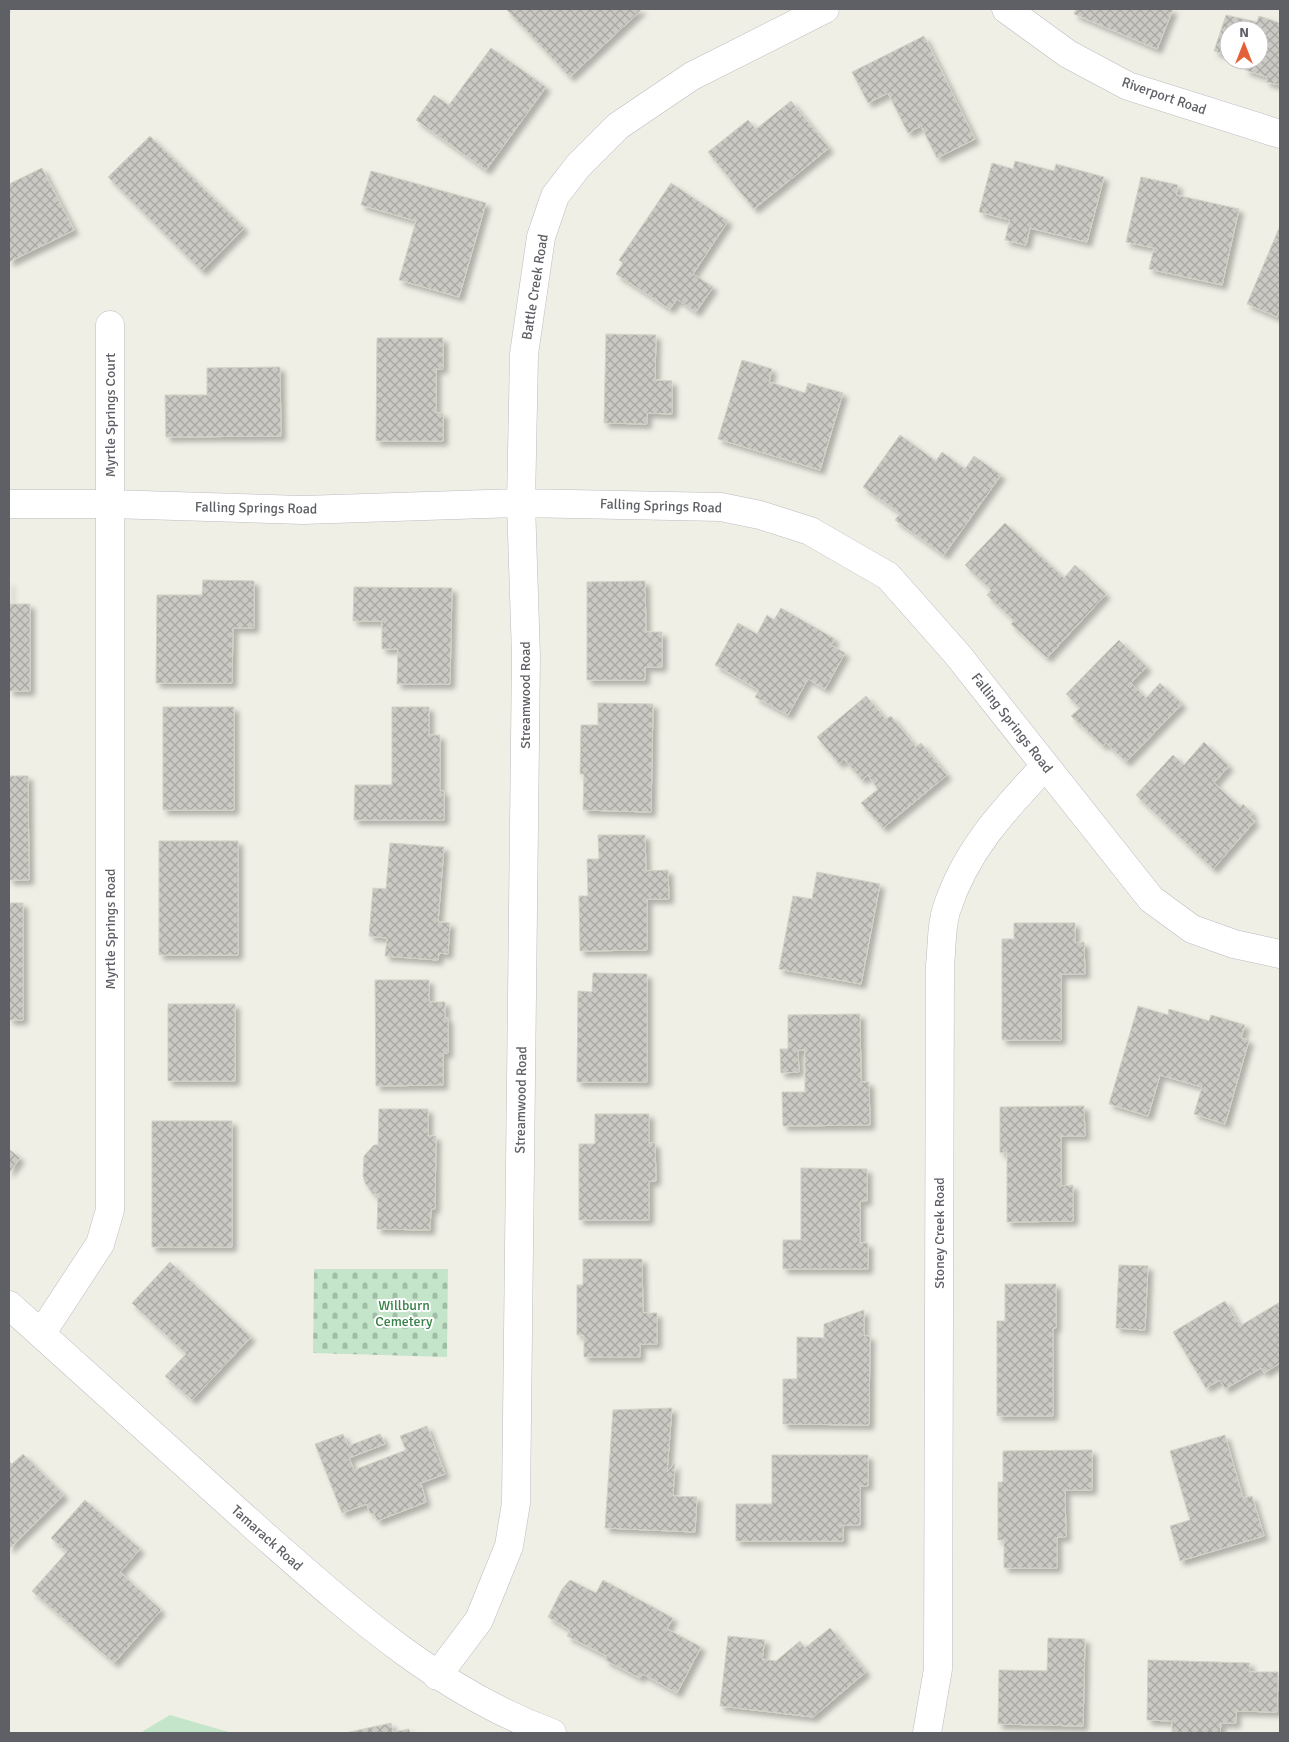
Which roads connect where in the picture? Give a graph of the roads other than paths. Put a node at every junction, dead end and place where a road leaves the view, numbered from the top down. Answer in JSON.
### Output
{"nodes":[{"id":1,"x":825,"y":9,"type":"edge"},
{"id":2,"x":1006,"y":9,"type":"edge"},
{"id":3,"x":1280,"y":134,"type":"edge"},
{"id":4,"x":110,"y":325,"type":"dead end"},
{"id":5,"x":521,"y":503,"type":"junction"},
{"id":6,"x":9,"y":504,"type":"edge"},
{"id":7,"x":110,"y":504,"type":"junction"},
{"id":8,"x":1045,"y":766,"type":"junction"},
{"id":9,"x":1280,"y":954,"type":"edge"},
{"id":10,"x":9,"y":1305,"type":"edge"},
{"id":11,"x":41,"y":1334,"type":"junction"},
{"id":12,"x":437,"y":1676,"type":"junction"},
{"id":13,"x":552,"y":1733,"type":"edge"},
{"id":14,"x":927,"y":1733,"type":"edge"}],
"edges":[{"from":1,"to":5,"type":"street","name":"Battle Creek Road"},
{"from":2,"to":3,"type":"street","name":"Riverport Road"},
{"from":4,"to":7,"type":"street","name":"Myrtle Springs Court"},
{"from":5,"to":7,"type":"street","name":"Falling Springs Road"},
{"from":5,"to":8,"type":"street","name":"Falling Springs Road"},
{"from":5,"to":12,"type":"street","name":"Streamwood Road"},
{"from":6,"to":7,"type":"street","name":"Falling Springs Road"},
{"from":7,"to":11,"type":"street","name":"Myrtle Springs Road"},
{"from":8,"to":9,"type":"street","name":"Falling Springs Road"},
{"from":8,"to":14,"type":"street","name":"Stoney Creek Road"},
{"from":10,"to":11,"type":"street","name":"Tamarack Road"},
{"from":11,"to":12,"type":"street","name":"Tamarack Road"},
{"from":12,"to":13,"type":"street","name":"Tamarack Road"}]}
